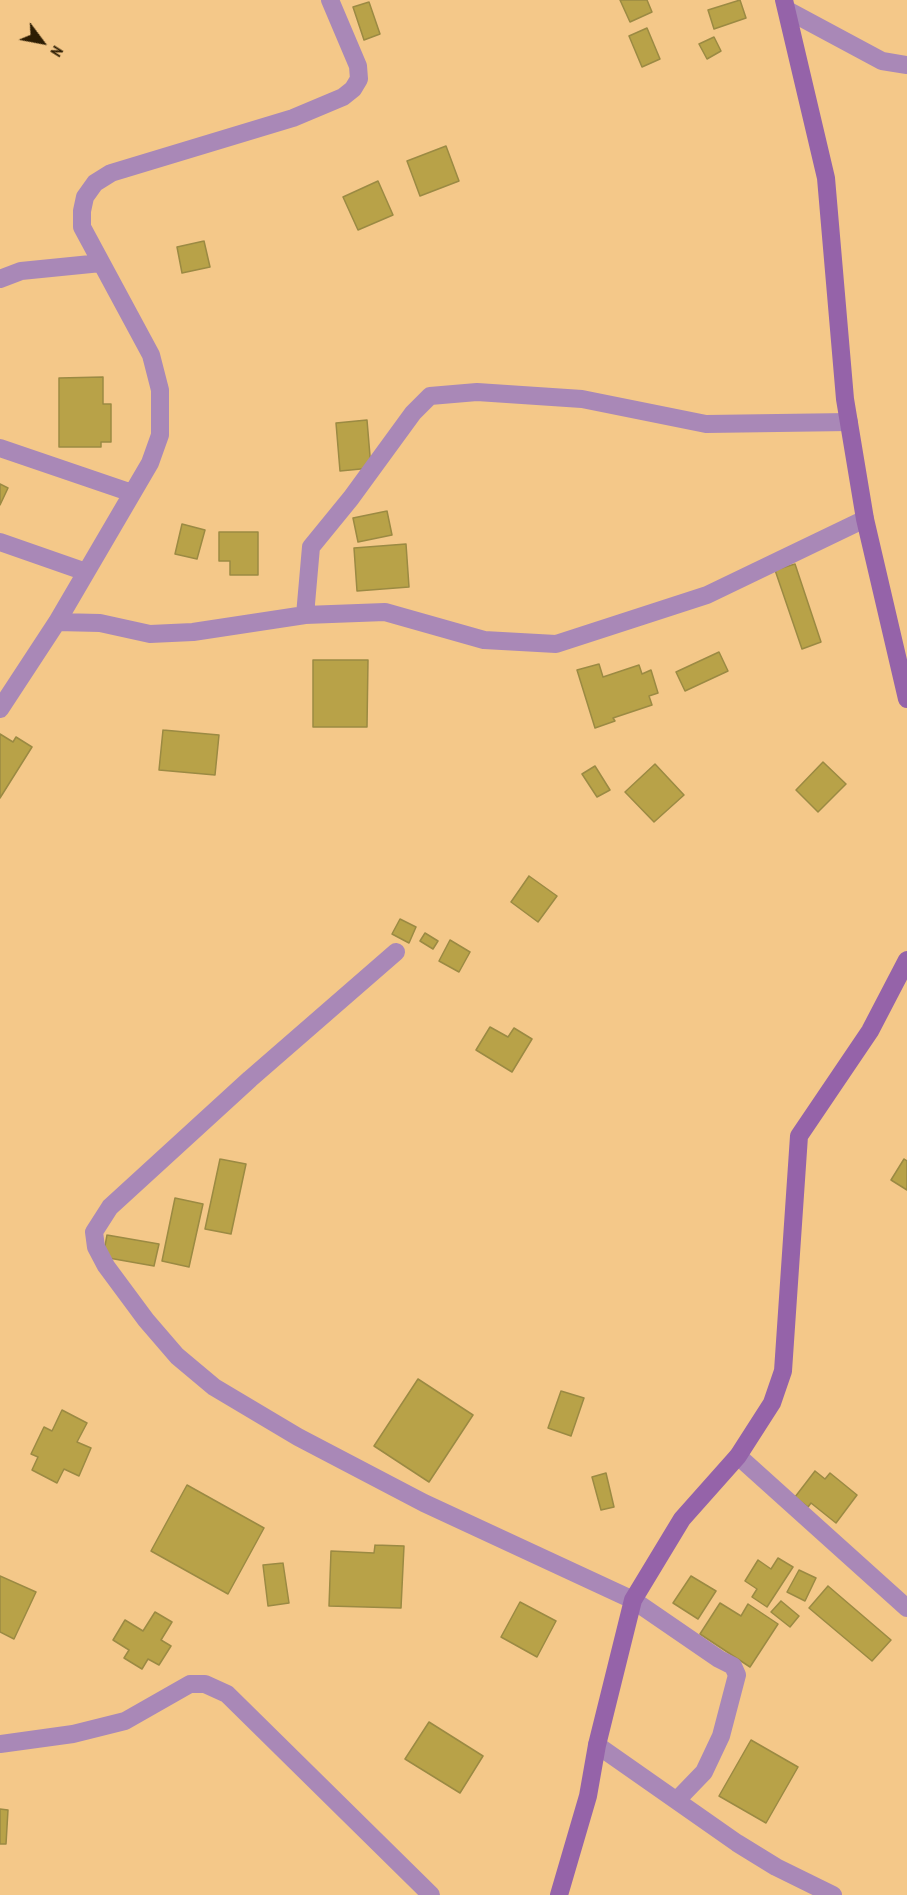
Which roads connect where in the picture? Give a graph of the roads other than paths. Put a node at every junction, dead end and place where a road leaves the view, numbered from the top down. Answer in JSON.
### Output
{"nodes":[{"id":1,"x":330,"y":0,"type":"edge"},
{"id":2,"x":785,"y":5,"type":"edge"},
{"id":3,"x":907,"y":65,"type":"edge"},
{"id":4,"x":101,"y":263,"type":"junction"},
{"id":5,"x":0,"y":279,"type":"edge"},
{"id":6,"x":849,"y":422,"type":"junction"},
{"id":7,"x":0,"y":448,"type":"edge"},
{"id":8,"x":132,"y":493,"type":"junction"},
{"id":9,"x":865,"y":519,"type":"junction"},
{"id":10,"x":0,"y":542,"type":"edge"},
{"id":11,"x":86,"y":572,"type":"junction"},
{"id":12,"x":305,"y":615,"type":"junction"},
{"id":13,"x":57,"y":622,"type":"junction"},
{"id":14,"x":6,"y":687,"type":"edge"},
{"id":15,"x":907,"y":699,"type":"edge"},
{"id":16,"x":0,"y":709,"type":"edge"},
{"id":17,"x":396,"y":952,"type":"dead end"},
{"id":18,"x":907,"y":960,"type":"edge"},
{"id":19,"x":738,"y":1456,"type":"junction"},
{"id":20,"x":633,"y":1600,"type":"junction"},
{"id":21,"x":904,"y":1600,"type":"edge"},
{"id":22,"x":0,"y":1744,"type":"edge"},
{"id":23,"x":597,"y":1745,"type":"junction"},
{"id":24,"x":677,"y":1800,"type":"junction"},
{"id":25,"x":431,"y":1895,"type":"edge"},
{"id":26,"x":559,"y":1895,"type":"edge"},
{"id":27,"x":833,"y":1895,"type":"edge"}],
"edges":[{"from":1,"to":4,"type":"street"},
{"from":2,"to":3,"type":"street"},
{"from":2,"to":6,"type":"street"},
{"from":4,"to":5,"type":"street"},
{"from":4,"to":8,"type":"street"},
{"from":6,"to":9,"type":"street"},
{"from":6,"to":12,"type":"street"},
{"from":7,"to":8,"type":"street"},
{"from":8,"to":11,"type":"street"},
{"from":9,"to":12,"type":"street"},
{"from":9,"to":15,"type":"street"},
{"from":10,"to":11,"type":"street"},
{"from":11,"to":13,"type":"street"},
{"from":12,"to":13,"type":"street"},
{"from":13,"to":14,"type":"street"},
{"from":14,"to":16,"type":"street"},
{"from":17,"to":20,"type":"street"},
{"from":18,"to":19,"type":"street"},
{"from":19,"to":20,"type":"street"},
{"from":19,"to":21,"type":"street"},
{"from":20,"to":23,"type":"street"},
{"from":20,"to":24,"type":"street"},
{"from":22,"to":25,"type":"street"},
{"from":23,"to":24,"type":"street"},
{"from":23,"to":26,"type":"street"},
{"from":24,"to":27,"type":"street"}]}
